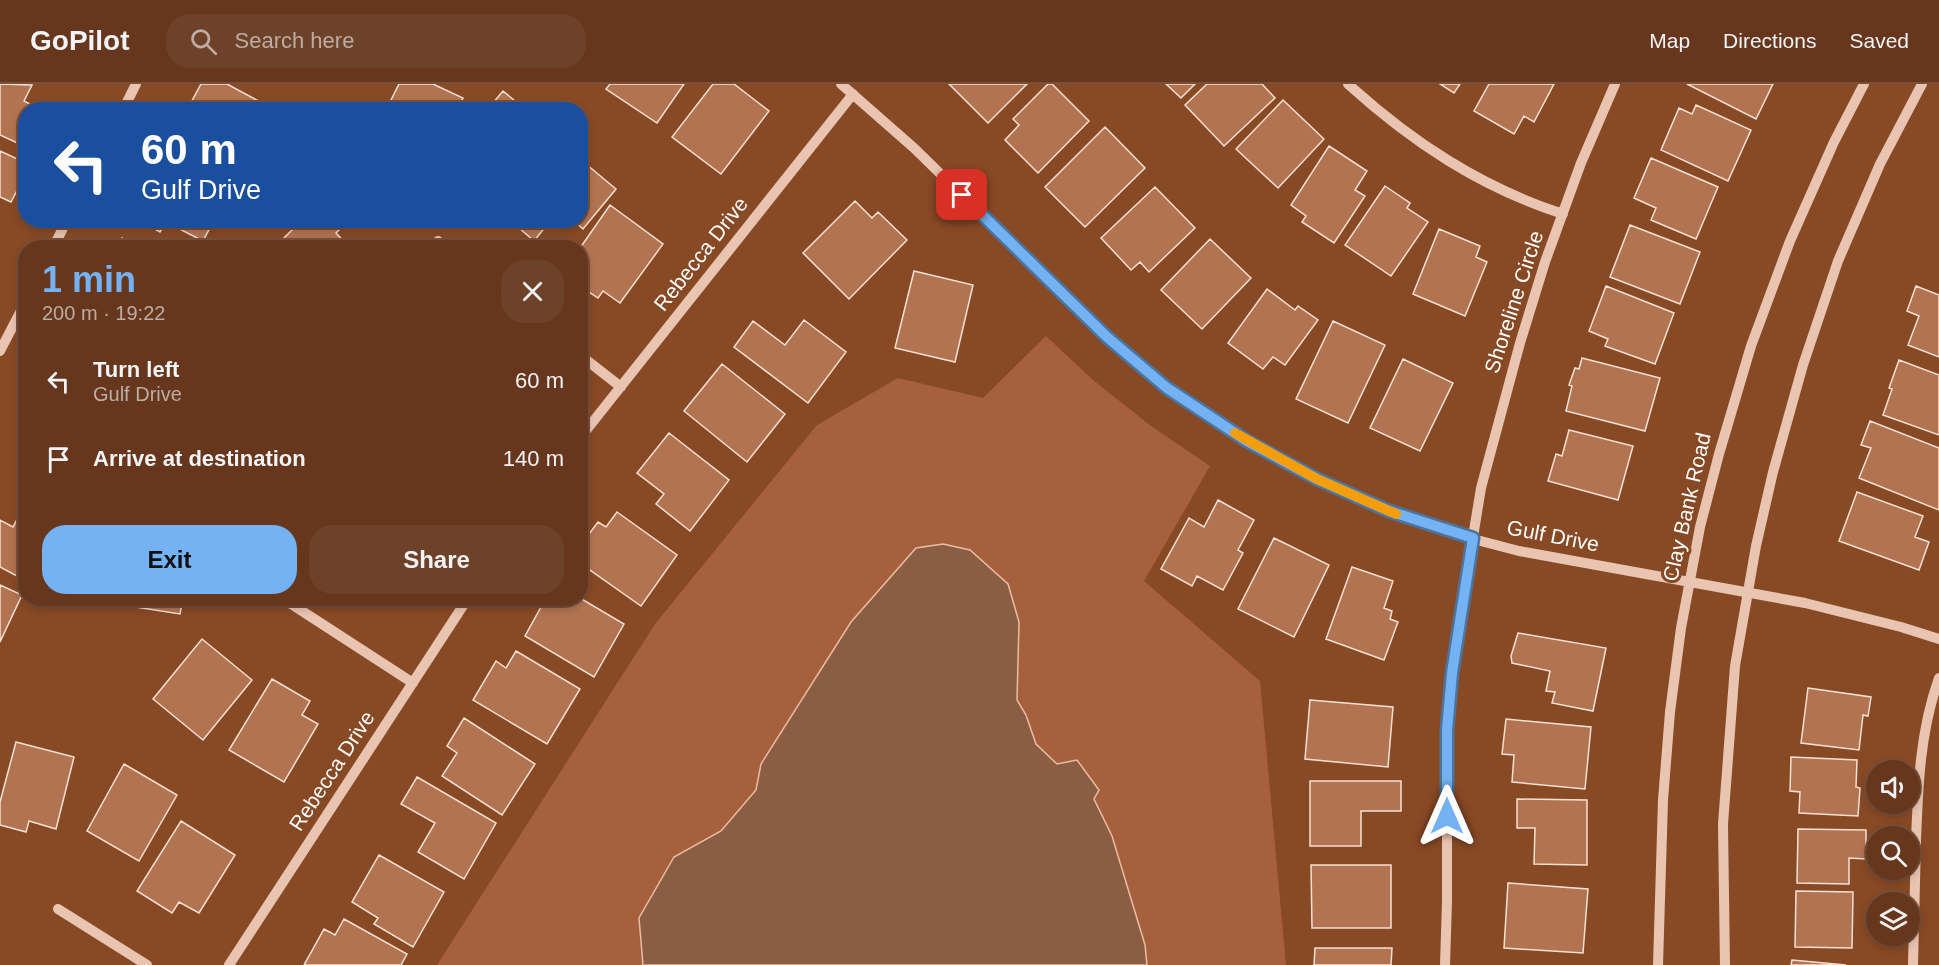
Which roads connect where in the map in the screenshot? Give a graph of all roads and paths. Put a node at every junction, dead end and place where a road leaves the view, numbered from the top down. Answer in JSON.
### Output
{"nodes":[{"id":1,"x":136,"y":84,"type":"edge"},
{"id":2,"x":841,"y":84,"type":"edge"},
{"id":3,"x":1348,"y":84,"type":"edge"},
{"id":4,"x":1616,"y":84,"type":"edge"},
{"id":5,"x":1864,"y":84,"type":"edge"},
{"id":6,"x":1922,"y":84,"type":"edge"},
{"id":7,"x":853,"y":94,"type":"junction"},
{"id":8,"x":127,"y":102,"type":"edge"},
{"id":9,"x":1563,"y":214,"type":"junction"},
{"id":10,"x":18,"y":316,"type":"edge"},
{"id":11,"x":0,"y":351,"type":"edge"},
{"id":12,"x":588,"y":361,"type":"edge"},
{"id":13,"x":621,"y":387,"type":"junction"},
{"id":14,"x":588,"y":428,"type":"edge"},
{"id":15,"x":1473,"y":538,"type":"junction"},
{"id":16,"x":1689,"y":582,"type":"junction"},
{"id":17,"x":1747,"y":592,"type":"junction"},
{"id":18,"x":294,"y":606,"type":"edge"},
{"id":19,"x":463,"y":606,"type":"edge"},
{"id":20,"x":1939,"y":639,"type":"edge"},
{"id":21,"x":1939,"y":678,"type":"edge"},
{"id":22,"x":413,"y":683,"type":"junction"},
{"id":23,"x":58,"y":909,"type":"dead end"},
{"id":24,"x":147,"y":965,"type":"edge"},
{"id":25,"x":229,"y":965,"type":"edge"},
{"id":26,"x":1445,"y":965,"type":"edge"},
{"id":27,"x":1658,"y":965,"type":"edge"},
{"id":28,"x":1725,"y":965,"type":"edge"},
{"id":29,"x":1913,"y":965,"type":"edge"}],
"edges":[{"from":1,"to":8,"type":"street"},
{"from":2,"to":7,"type":"street","name":"Gulf Drive"},
{"from":3,"to":9,"type":"street"},
{"from":4,"to":9,"type":"street","name":"Shoreline Circle"},
{"from":5,"to":16,"type":"street","name":"Clay Bank Road"},
{"from":6,"to":17,"type":"street"},
{"from":7,"to":13,"type":"street","name":"Rebecca Drive"},
{"from":7,"to":15,"type":"street","name":"Gulf Drive"},
{"from":9,"to":15,"type":"street","name":"Shoreline Circle"},
{"from":10,"to":11,"type":"street"},
{"from":12,"to":13,"type":"street"},
{"from":13,"to":14,"type":"street","name":"Rebecca Drive"},
{"from":15,"to":16,"type":"street","name":"Gulf Drive"},
{"from":15,"to":26,"type":"street","name":"Shoreline Circle"},
{"from":16,"to":17,"type":"street","name":"Gulf Drive"},
{"from":16,"to":27,"type":"street","name":"Clay Bank Road"},
{"from":17,"to":20,"type":"street","name":"Gulf Drive"},
{"from":17,"to":28,"type":"street"},
{"from":18,"to":22,"type":"street"},
{"from":19,"to":22,"type":"street","name":"Rebecca Drive"},
{"from":21,"to":29,"type":"street"},
{"from":22,"to":25,"type":"street","name":"Rebecca Drive"},
{"from":23,"to":24,"type":"street"}]}
